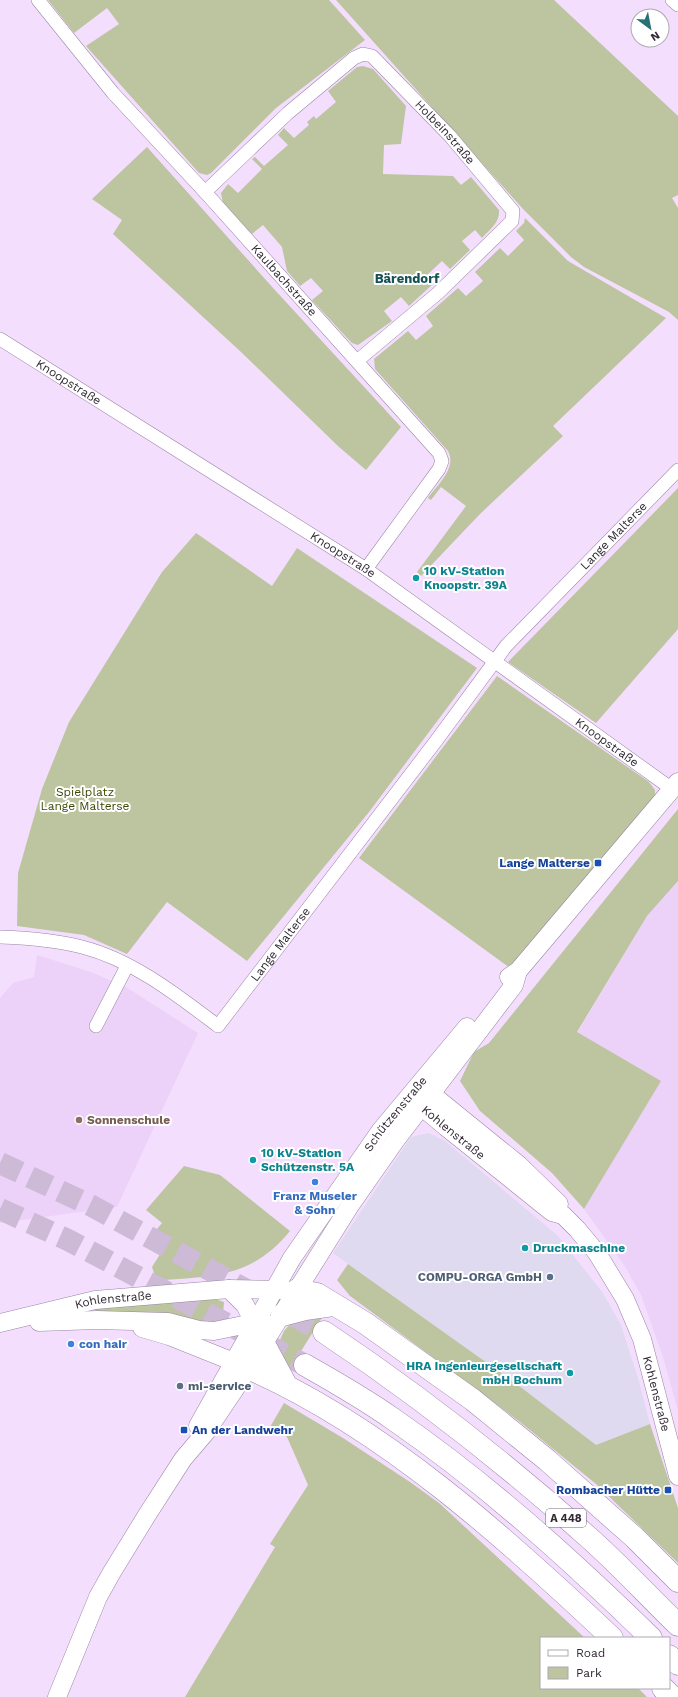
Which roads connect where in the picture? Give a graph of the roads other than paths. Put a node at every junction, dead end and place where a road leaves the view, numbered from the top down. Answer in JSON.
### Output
{"nodes":[{"id":1,"x":38,"y":0,"type":"edge"},
{"id":2,"x":672,"y":0,"type":"edge"},
{"id":3,"x":678,"y":5,"type":"edge"},
{"id":4,"x":205,"y":192,"type":"junction"},
{"id":5,"x":0,"y":339,"type":"edge"},
{"id":6,"x":357,"y":361,"type":"junction"},
{"id":7,"x":678,"y":470,"type":"edge"},
{"id":8,"x":366,"y":569,"type":"junction"},
{"id":9,"x":494,"y":661,"type":"junction"},
{"id":10,"x":675,"y":786,"type":"edge"},
{"id":11,"x":0,"y":937,"type":"edge"},
{"id":12,"x":127,"y":966,"type":"junction"},
{"id":13,"x":96,"y":1026,"type":"dead end"},
{"id":14,"x":422,"y":1097,"type":"junction"},
{"id":15,"x":229,"y":1289,"type":"junction"},
{"id":16,"x":274,"y":1289,"type":"junction"},
{"id":17,"x":297,"y":1290,"type":"junction"},
{"id":18,"x":333,"y":1304,"type":"junction"},
{"id":19,"x":282,"y":1315,"type":"junction"},
{"id":20,"x":108,"y":1321,"type":"junction"},
{"id":21,"x":0,"y":1323,"type":"edge"},
{"id":22,"x":255,"y":1323,"type":"junction"},
{"id":23,"x":324,"y":1332,"type":"tunnel mouth"},
{"id":24,"x":264,"y":1344,"type":"junction"},
{"id":25,"x":241,"y":1365,"type":"junction"},
{"id":26,"x":305,"y":1365,"type":"tunnel mouth"},
{"id":27,"x":286,"y":1385,"type":"junction"},
{"id":28,"x":678,"y":1476,"type":"edge"},
{"id":29,"x":678,"y":1581,"type":"edge"},
{"id":30,"x":678,"y":1625,"type":"edge"},
{"id":31,"x":611,"y":1637,"type":"edge"},
{"id":32,"x":650,"y":1637,"type":"edge"},
{"id":33,"x":670,"y":1657,"type":"edge"},
{"id":34,"x":678,"y":1664,"type":"edge"},
{"id":35,"x":664,"y":1689,"type":"edge"},
{"id":36,"x":57,"y":1697,"type":"edge"},
{"id":37,"x":672,"y":1697,"type":"edge"}],
"edges":[{"from":1,"to":4,"type":"street","name":"Kaulbachstraße"},
{"from":2,"to":3,"type":"street"},
{"from":4,"to":6,"type":"street","name":"Kaulbachstraße"},
{"from":4,"to":6,"type":"street","name":"Holbeinstraße"},
{"from":5,"to":8,"type":"street","name":"Knoopstraße"},
{"from":6,"to":8,"type":"street","name":"Kaulbachstraße"},
{"from":7,"to":9,"type":"street","name":"Lange Malterse"},
{"from":8,"to":9,"type":"street","name":"Knoopstraße"},
{"from":9,"to":10,"type":"street","name":"Knoopstraße"},
{"from":9,"to":12,"type":"street","name":"Lange Malterse"},
{"from":10,"to":14,"type":"street","name":"Schützenstraße"},
{"from":11,"to":12,"type":"street","name":"Lange Malterse"},
{"from":12,"to":13,"type":"street"},
{"from":14,"to":16,"type":"street","name":"Schützenstraße"},
{"from":14,"to":17,"type":"street","name":"Schützenstraße"},
{"from":14,"to":28,"type":"street","name":"Kohlenstraße"},
{"from":15,"to":16,"type":"street","name":"Kohlenstraße"},
{"from":15,"to":21,"type":"street","name":"Kohlenstraße"},
{"from":15,"to":22,"type":"street"},
{"from":16,"to":17,"type":"street"},
{"from":16,"to":22,"type":"street"},
{"from":17,"to":18,"type":"highway"},
{"from":17,"to":19,"type":"street"},
{"from":18,"to":19,"type":"highway"},
{"from":18,"to":29,"type":"highway"},
{"from":19,"to":22,"type":"street"},
{"from":19,"to":24,"type":"street"},
{"from":20,"to":21,"type":"street","name":"Kohlenstraße"},
{"from":20,"to":22,"type":"street","name":"Kohlenstraße"},
{"from":20,"to":25,"type":"street","name":"Kohlenstraße"},
{"from":22,"to":24,"type":"street"},
{"from":22,"to":25,"type":"street"},
{"from":23,"to":30,"type":"highway","number":"A 448"},
{"from":24,"to":25,"type":"street"},
{"from":24,"to":27,"type":"highway"},
{"from":25,"to":27,"type":"highway"},
{"from":25,"to":36,"type":"street"},
{"from":26,"to":32,"type":"highway","number":"A 448"},
{"from":27,"to":31,"type":"highway"},
{"from":33,"to":34,"type":"highway"},
{"from":35,"to":37,"type":"highway"}]}
